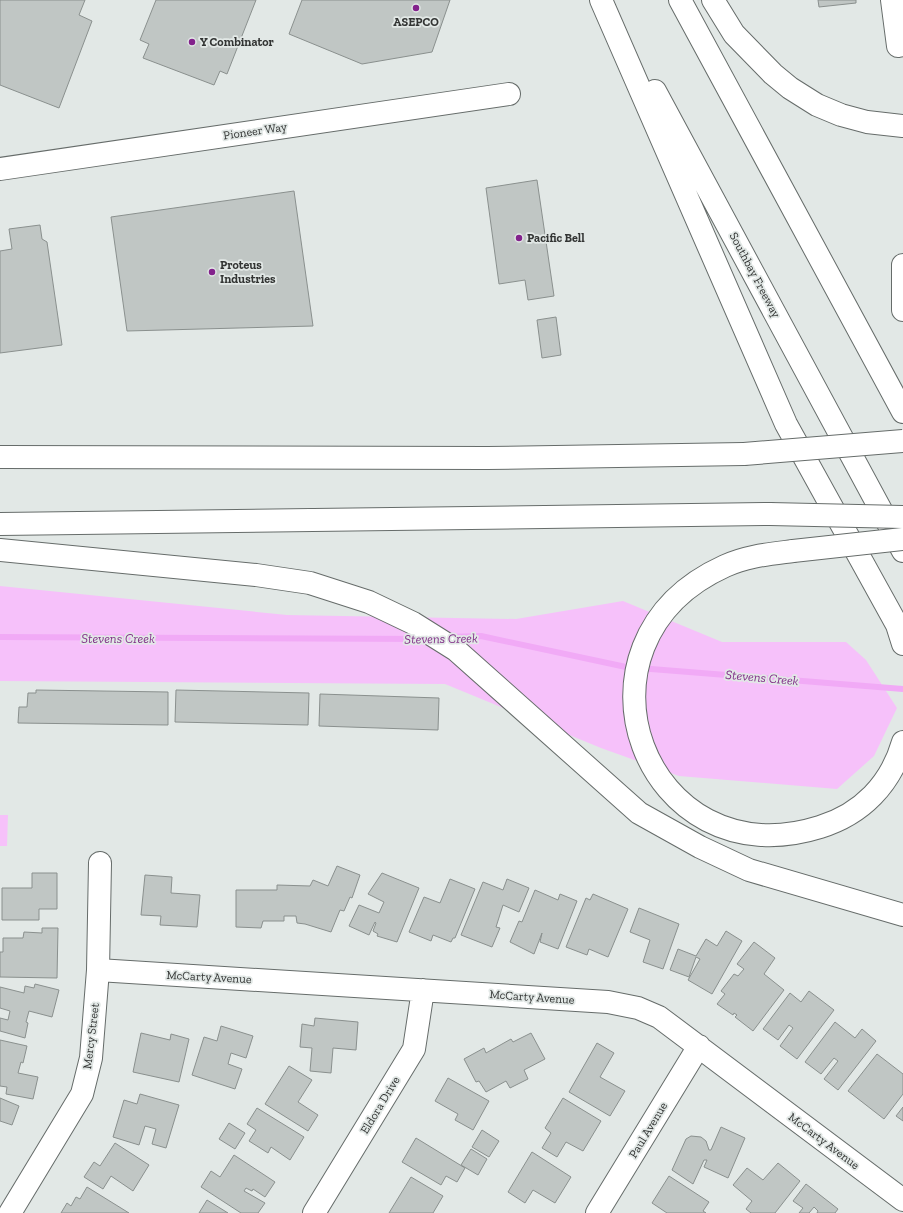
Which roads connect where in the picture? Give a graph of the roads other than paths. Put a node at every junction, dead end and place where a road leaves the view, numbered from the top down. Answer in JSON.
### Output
{"nodes":[{"id":1,"x":600,"y":0,"type":"edge"},
{"id":2,"x":606,"y":0,"type":"edge"},
{"id":3,"x":680,"y":0,"type":"edge"},
{"id":4,"x":713,"y":0,"type":"edge"},
{"id":5,"x":892,"y":0,"type":"edge"},
{"id":6,"x":901,"y":46,"type":"edge"},
{"id":7,"x":509,"y":94,"type":"dead end"},
{"id":8,"x":903,"y":126,"type":"edge"},
{"id":9,"x":0,"y":169,"type":"edge"},
{"id":10,"x":903,"y":265,"type":"edge"},
{"id":11,"x":903,"y":310,"type":"edge"},
{"id":12,"x":903,"y":412,"type":"edge"},
{"id":13,"x":903,"y":441,"type":"edge"},
{"id":14,"x":0,"y":443,"type":"edge"},
{"id":15,"x":744,"y":454,"type":"junction"},
{"id":16,"x":903,"y":454,"type":"edge"},
{"id":17,"x":0,"y":457,"type":"edge"},
{"id":18,"x":171,"y":457,"type":"junction"},
{"id":19,"x":903,"y":516,"type":"edge"},
{"id":20,"x":0,"y":524,"type":"edge"},
{"id":21,"x":903,"y":539,"type":"edge"},
{"id":22,"x":0,"y":550,"type":"edge"},
{"id":23,"x":903,"y":551,"type":"edge"},
{"id":24,"x":903,"y":644,"type":"edge"},
{"id":25,"x":903,"y":742,"type":"edge"},
{"id":26,"x":100,"y":863,"type":"dead end"},
{"id":27,"x":903,"y":915,"type":"edge"},
{"id":28,"x":98,"y":970,"type":"junction"},
{"id":29,"x":423,"y":990,"type":"junction"},
{"id":30,"x":699,"y":1046,"type":"junction"},
{"id":31,"x":898,"y":1204,"type":"edge"},
{"id":32,"x":10,"y":1213,"type":"edge"},
{"id":33,"x":314,"y":1213,"type":"edge"},
{"id":34,"x":597,"y":1213,"type":"edge"}],
"edges":[{"from":1,"to":24,"type":"main road"},
{"from":2,"to":23,"type":"main road","name":"Southbay Freeway"},
{"from":3,"to":12,"type":"main road"},
{"from":4,"to":8,"type":"main road"},
{"from":5,"to":6,"type":"main road"},
{"from":7,"to":9,"type":"main road","name":"Pioneer Way"},
{"from":10,"to":11,"type":"main road"},
{"from":13,"to":15,"type":"main road","bridge":true},
{"from":14,"to":18,"type":"main road"},
{"from":15,"to":16,"type":"main road","bridge":true},
{"from":15,"to":18,"type":"main road"},
{"from":17,"to":18,"type":"main road"},
{"from":19,"to":20,"type":"main road","bridge":true},
{"from":21,"to":25,"type":"main road","bridge":true},
{"from":22,"to":27,"type":"main road"},
{"from":26,"to":28,"type":"main road","name":"Mercy Street"},
{"from":28,"to":29,"type":"main road","name":"McCarty Avenue"},
{"from":28,"to":32,"type":"main road","name":"Mercy Street"},
{"from":29,"to":30,"type":"main road","name":"McCarty Avenue"},
{"from":29,"to":33,"type":"main road","name":"Eldora Drive"},
{"from":30,"to":31,"type":"main road","name":"McCarty Avenue"},
{"from":30,"to":34,"type":"main road","name":"Paul Avenue"}]}
